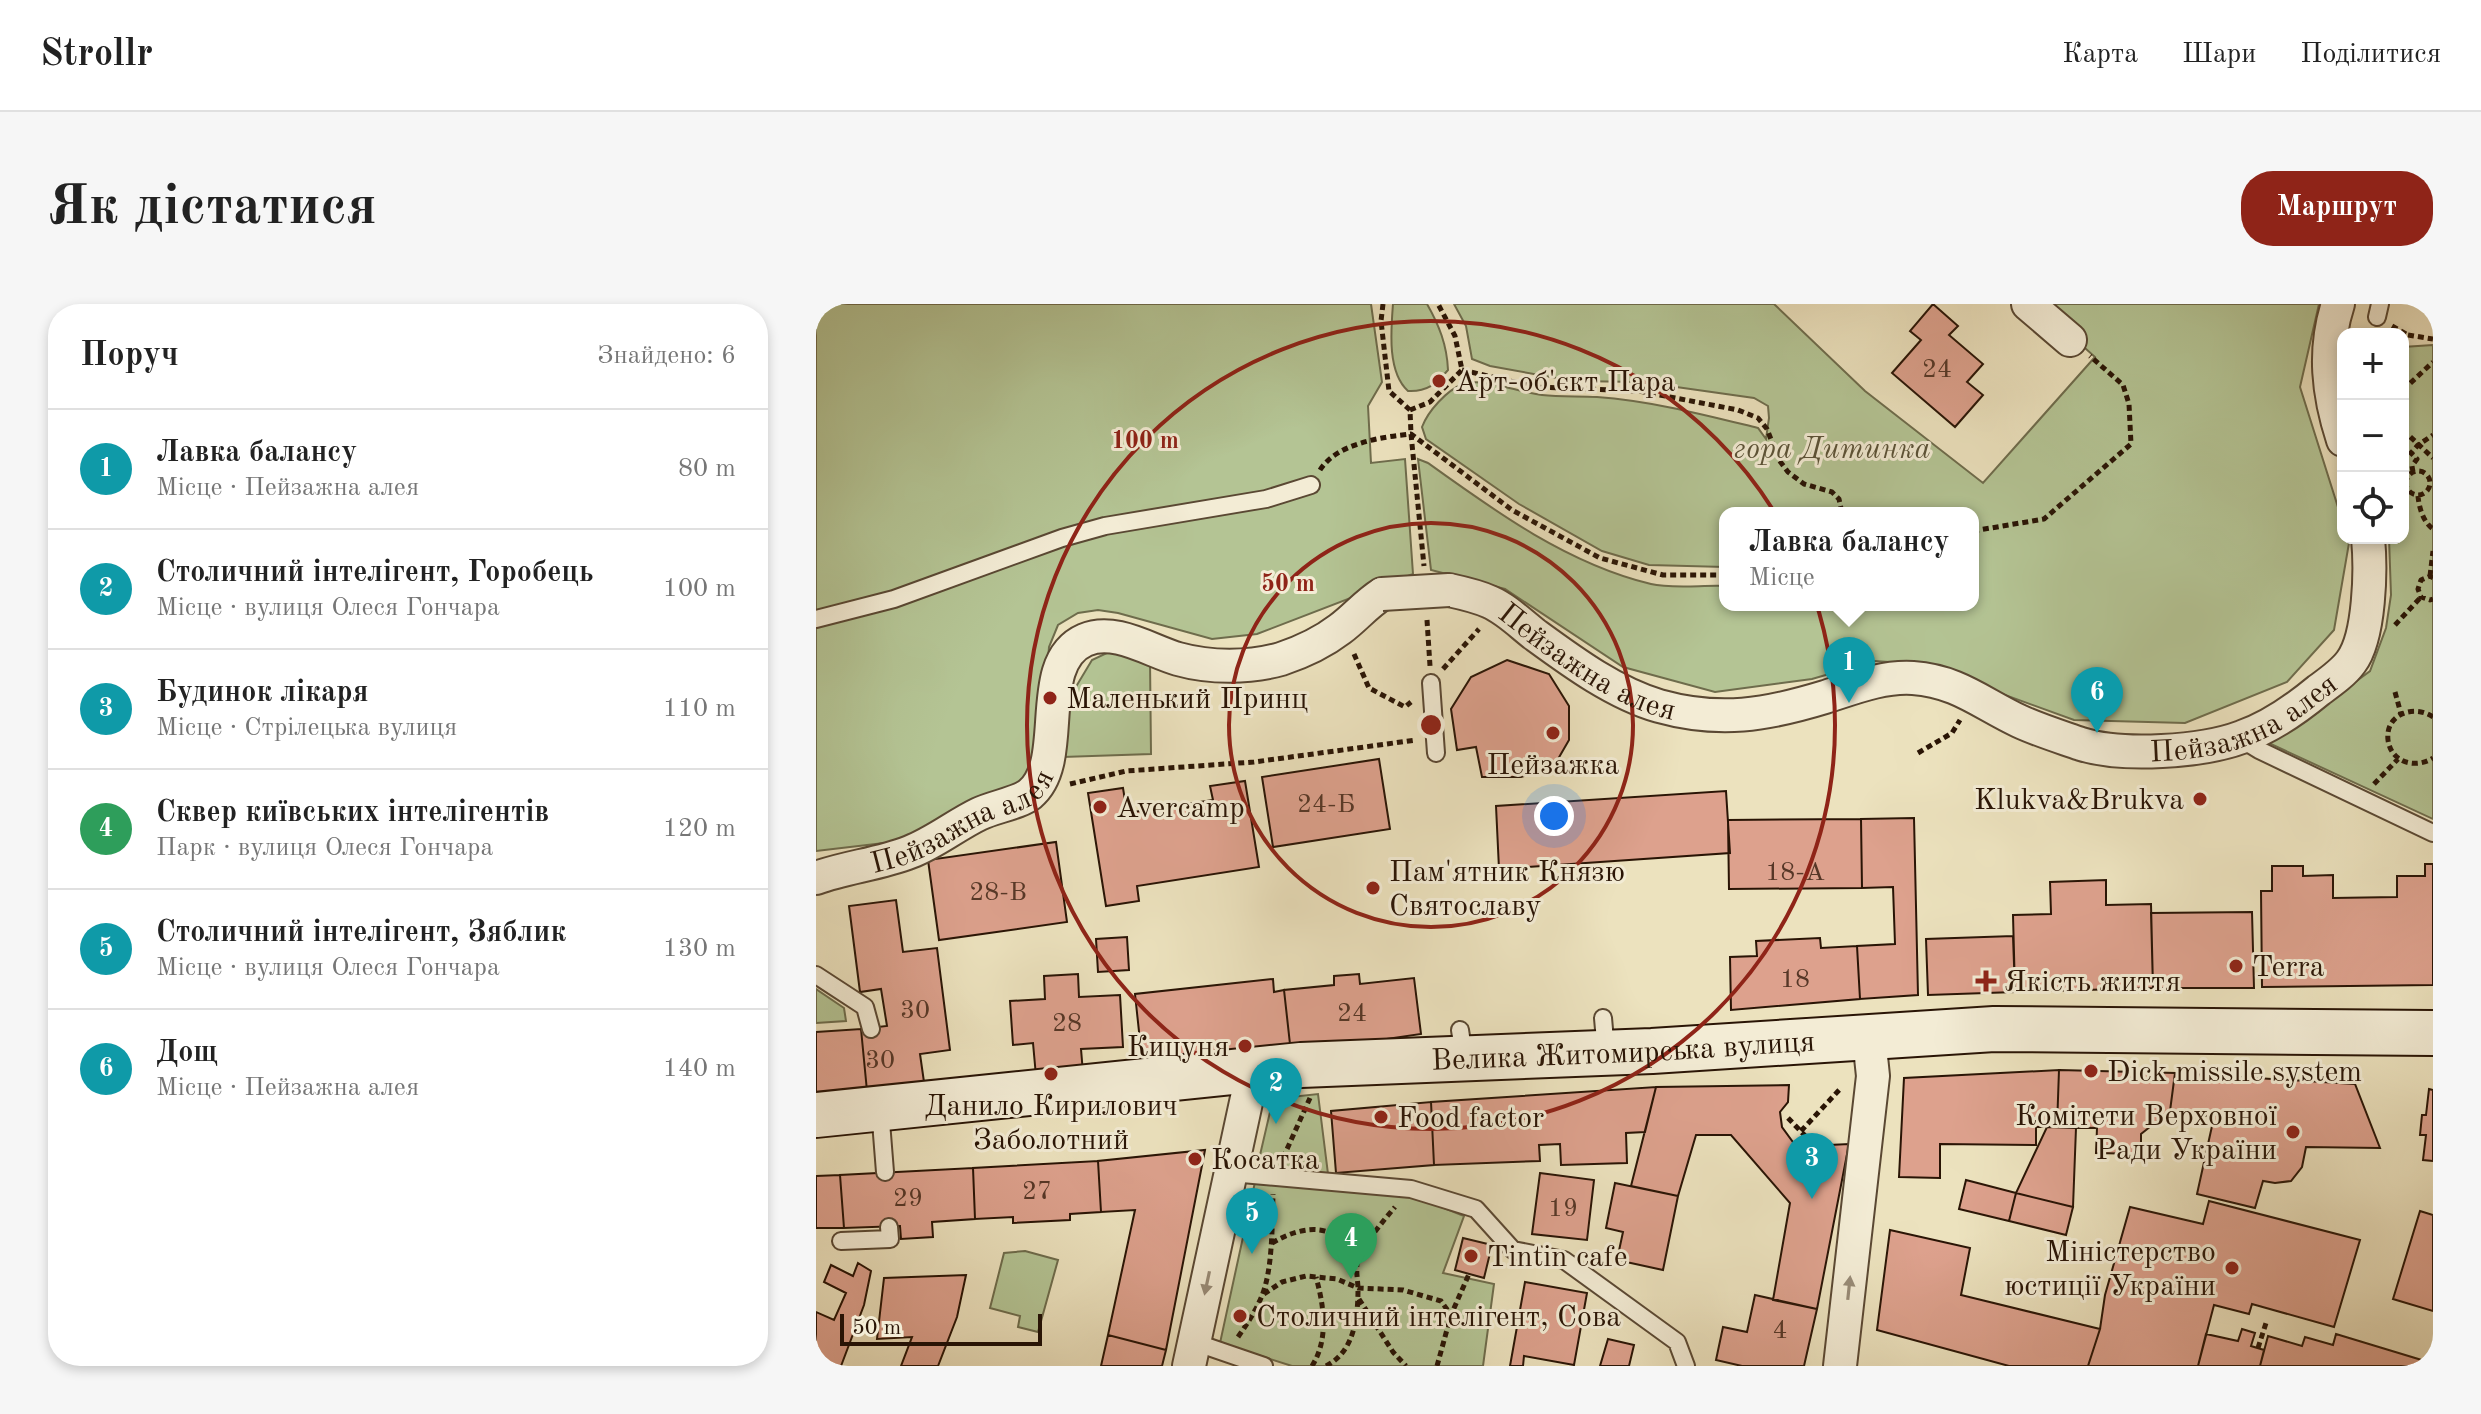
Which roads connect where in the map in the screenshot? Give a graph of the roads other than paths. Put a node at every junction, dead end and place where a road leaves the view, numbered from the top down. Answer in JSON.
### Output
{"nodes":[{"id":1,"x":2028,"y":304,"type":"edge"},
{"id":2,"x":2338,"y":304,"type":"edge"},
{"id":3,"x":2070,"y":340,"type":"road end"},
{"id":4,"x":2337,"y":424,"type":"edge"},
{"id":5,"x":1311,"y":485,"type":"road end"},
{"id":6,"x":2368,"y":544,"type":"edge"},
{"id":7,"x":816,"y":619,"type":"edge"},
{"id":8,"x":1431,"y":683,"type":"road end"},
{"id":9,"x":2240,"y":738,"type":"junction"},
{"id":10,"x":1435,"y":745,"type":"road end"},
{"id":11,"x":2433,"y":833,"type":"edge"},
{"id":12,"x":816,"y":878,"type":"edge"},
{"id":13,"x":816,"y":975,"type":"edge"},
{"id":14,"x":871,"y":1029,"type":"dead end"},
{"id":15,"x":2433,"y":1033,"type":"edge"},
{"id":16,"x":1869,"y":1038,"type":"junction"},
{"id":17,"x":1253,"y":1070,"type":"junction"},
{"id":18,"x":879,"y":1100,"type":"junction"},
{"id":19,"x":816,"y":1115,"type":"edge"},
{"id":20,"x":885,"y":1172,"type":"dead end"},
{"id":21,"x":1231,"y":1173,"type":"junction"},
{"id":22,"x":889,"y":1227,"type":"dead end"},
{"id":23,"x":841,"y":1241,"type":"dead end"},
{"id":24,"x":1192,"y":1354,"type":"edge"},
{"id":25,"x":1264,"y":1366,"type":"edge"},
{"id":26,"x":1686,"y":1366,"type":"edge"},
{"id":27,"x":1840,"y":1366,"type":"edge"}],
"edges":[{"from":1,"to":3,"type":"street"},
{"from":2,"to":4,"type":"street"},
{"from":5,"to":7,"type":"lane"},
{"from":6,"to":9,"type":"street","name":"Пейзажна алея"},
{"from":8,"to":10,"type":"lane"},
{"from":9,"to":11,"type":"lane"},
{"from":9,"to":12,"type":"street","name":"Пейзажна алея","bridge":true},
{"from":13,"to":14,"type":"lane"},
{"from":15,"to":16,"type":"main road","name":"Велика Житомирська вулиця"},
{"from":16,"to":17,"type":"main road","name":"Велика Житомирська вулиця"},
{"from":27,"to":16,"type":"street","one_way":true},
{"from":17,"to":18,"type":"main road","name":"Велика Житомирська вулиця"},
{"from":17,"to":21,"type":"street"},
{"from":18,"to":19,"type":"main road","name":"Велика Житомирська вулиця"},
{"from":18,"to":20,"type":"lane"},
{"from":21,"to":24,"type":"street","one_way":true},
{"from":21,"to":26,"type":"lane"},
{"from":22,"to":23,"type":"lane"},
{"from":24,"to":25,"type":"lane"}]}
